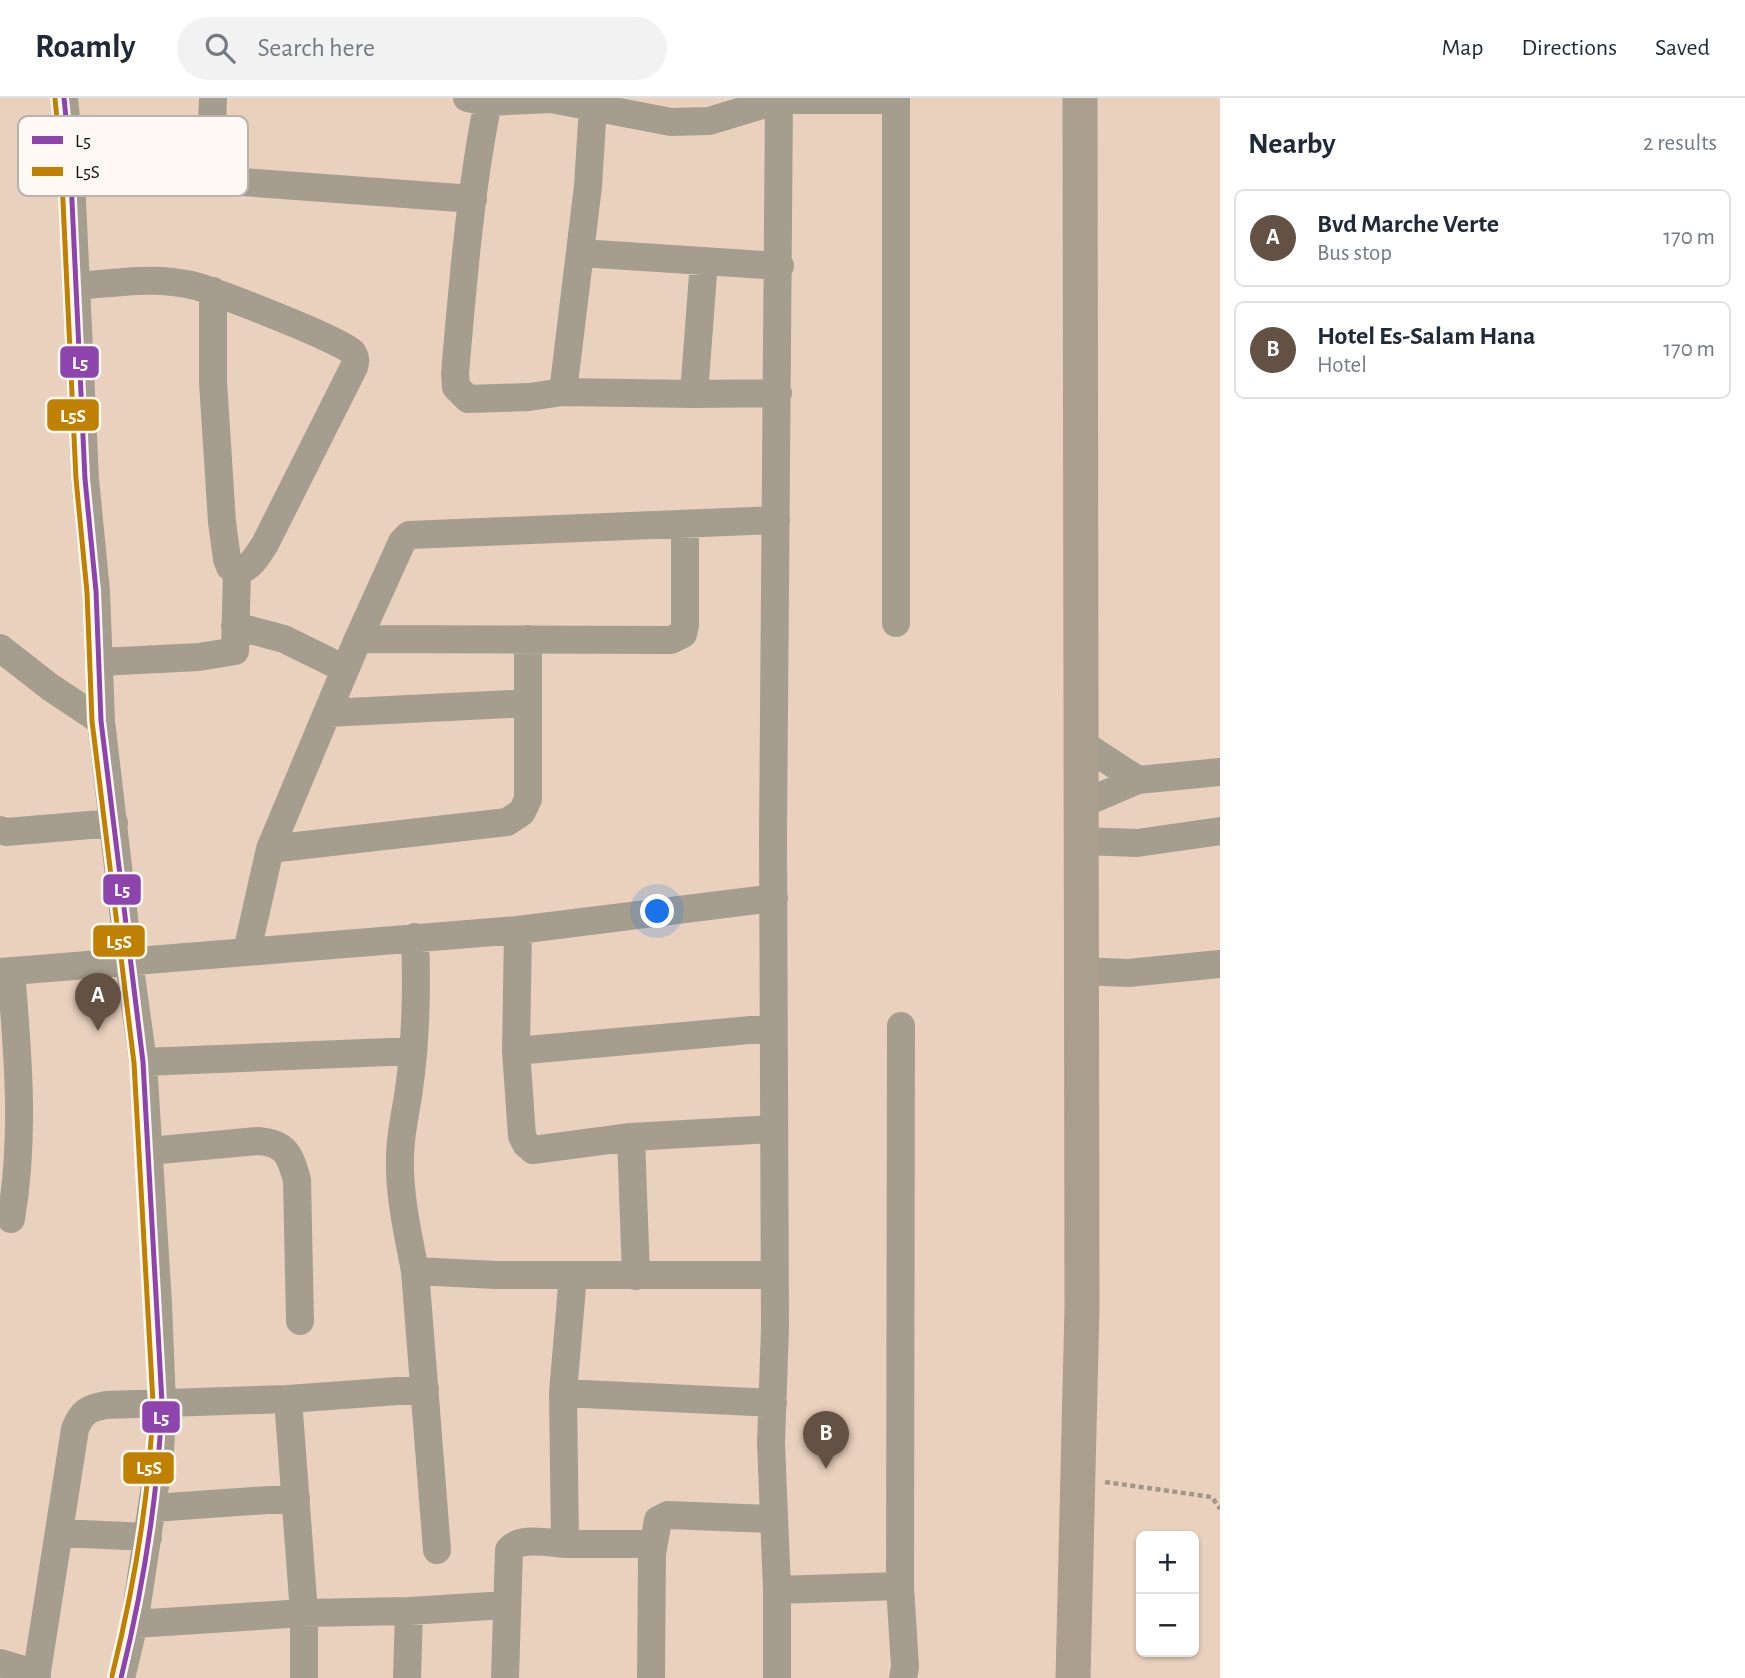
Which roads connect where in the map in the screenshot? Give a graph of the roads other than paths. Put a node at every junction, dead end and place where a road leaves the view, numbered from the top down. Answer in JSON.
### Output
{"nodes":[{"id":1,"x":64,"y":98,"type":"edge"},
{"id":2,"x":213,"y":98,"type":"edge"},
{"id":3,"x":1080,"y":98,"type":"edge"},
{"id":4,"x":551,"y":99,"type":"edge"},
{"id":5,"x":779,"y":99,"type":"edge"},
{"id":6,"x":896,"y":99,"type":"edge"},
{"id":7,"x":478,"y":100,"type":"edge"},
{"id":8,"x":593,"y":106,"type":"junction"},
{"id":9,"x":66,"y":116,"type":"edge"},
{"id":10,"x":212,"y":116,"type":"edge"},
{"id":11,"x":248,"y":182,"type":"edge"},
{"id":12,"x":72,"y":196,"type":"edge"},
{"id":13,"x":474,"y":199,"type":"junction"},
{"id":14,"x":581,"y":253,"type":"junction"},
{"id":15,"x":704,"y":261,"type":"junction"},
{"id":16,"x":779,"y":266,"type":"junction"},
{"id":17,"x":76,"y":286,"type":"junction"},
{"id":18,"x":212,"y":291,"type":"junction"},
{"id":19,"x":563,"y":392,"type":"junction"},
{"id":20,"x":778,"y":393,"type":"junction"},
{"id":21,"x":694,"y":394,"type":"junction"},
{"id":22,"x":776,"y":520,"type":"junction"},
{"id":23,"x":685,"y":525,"type":"junction"},
{"id":24,"x":237,"y":571,"type":"junction"},
{"id":25,"x":896,"y":623,"type":"dead end"},
{"id":26,"x":235,"y":626,"type":"junction"},
{"id":27,"x":358,"y":639,"type":"junction"},
{"id":28,"x":528,"y":639,"type":"junction"},
{"id":29,"x":0,"y":648,"type":"edge"},
{"id":30,"x":100,"y":662,"type":"junction"},
{"id":31,"x":345,"y":669,"type":"junction"},
{"id":32,"x":528,"y":703,"type":"junction"},
{"id":33,"x":327,"y":713,"type":"junction"},
{"id":34,"x":101,"y":721,"type":"junction"},
{"id":35,"x":1081,"y":743,"type":"junction"},
{"id":36,"x":1220,"y":772,"type":"edge"},
{"id":37,"x":1138,"y":780,"type":"junction"},
{"id":38,"x":1082,"y":804,"type":"junction"},
{"id":39,"x":114,"y":823,"type":"junction"},
{"id":40,"x":1220,"y":831,"type":"edge"},
{"id":41,"x":2,"y":832,"type":"edge"},
{"id":42,"x":1083,"y":841,"type":"junction"},
{"id":43,"x":270,"y":849,"type":"junction"},
{"id":44,"x":774,"y":898,"type":"junction"},
{"id":45,"x":518,"y":930,"type":"junction"},
{"id":46,"x":415,"y":937,"type":"junction"},
{"id":47,"x":247,"y":951,"type":"junction"},
{"id":48,"x":129,"y":961,"type":"junction"},
{"id":49,"x":1220,"y":964,"type":"edge"},
{"id":50,"x":1080,"y":971,"type":"junction"},
{"id":51,"x":6,"y":972,"type":"edge"},
{"id":52,"x":901,"y":1026,"type":"dead end"},
{"id":53,"x":773,"y":1028,"type":"junction"},
{"id":54,"x":413,"y":1051,"type":"junction"},
{"id":55,"x":516,"y":1051,"type":"junction"},
{"id":56,"x":143,"y":1062,"type":"junction"},
{"id":57,"x":774,"y":1129,"type":"junction"},
{"id":58,"x":631,"y":1138,"type":"junction"},
{"id":59,"x":149,"y":1151,"type":"junction"},
{"id":60,"x":11,"y":1219,"type":"dead end"},
{"id":61,"x":415,"y":1271,"type":"junction"},
{"id":62,"x":573,"y":1275,"type":"junction"},
{"id":63,"x":774,"y":1275,"type":"junction"},
{"id":64,"x":636,"y":1276,"type":"junction"},
{"id":65,"x":300,"y":1321,"type":"dead end"},
{"id":66,"x":425,"y":1389,"type":"junction"},
{"id":67,"x":563,"y":1393,"type":"junction"},
{"id":68,"x":288,"y":1399,"type":"junction"},
{"id":69,"x":162,"y":1403,"type":"junction"},
{"id":70,"x":773,"y":1403,"type":"junction"},
{"id":71,"x":296,"y":1497,"type":"junction"},
{"id":72,"x":153,"y":1508,"type":"junction"},
{"id":73,"x":773,"y":1519,"type":"junction"},
{"id":74,"x":60,"y":1533,"type":"junction"},
{"id":75,"x":148,"y":1537,"type":"junction"},
{"id":76,"x":565,"y":1544,"type":"junction"},
{"id":77,"x":652,"y":1544,"type":"junction"},
{"id":78,"x":437,"y":1550,"type":"dead end"},
{"id":79,"x":900,"y":1586,"type":"junction"},
{"id":80,"x":777,"y":1590,"type":"junction"},
{"id":81,"x":506,"y":1605,"type":"junction"},
{"id":82,"x":409,"y":1611,"type":"junction"},
{"id":83,"x":304,"y":1613,"type":"junction"},
{"id":84,"x":134,"y":1624,"type":"junction"},
{"id":85,"x":0,"y":1663,"type":"edge"},
{"id":86,"x":1075,"y":1675,"type":"edge"},
{"id":87,"x":37,"y":1676,"type":"edge"},
{"id":88,"x":121,"y":1678,"type":"edge"},
{"id":89,"x":304,"y":1678,"type":"edge"},
{"id":90,"x":407,"y":1678,"type":"edge"},
{"id":91,"x":505,"y":1678,"type":"edge"},
{"id":92,"x":651,"y":1678,"type":"edge"},
{"id":93,"x":777,"y":1678,"type":"edge"},
{"id":94,"x":903,"y":1678,"type":"edge"}],
"edges":[{"from":1,"to":9,"type":"street"},
{"from":2,"to":10,"type":"street"},
{"from":3,"to":35,"type":"main road"},
{"from":4,"to":7,"type":"street"},
{"from":4,"to":8,"type":"street"},
{"from":5,"to":6,"type":"street"},
{"from":5,"to":8,"type":"street"},
{"from":5,"to":16,"type":"street"},
{"from":6,"to":25,"type":"street"},
{"from":7,"to":13,"type":"street"},
{"from":8,"to":14,"type":"street"},
{"from":11,"to":13,"type":"street"},
{"from":12,"to":17,"type":"street"},
{"from":13,"to":19,"type":"street"},
{"from":14,"to":15,"type":"street"},
{"from":14,"to":19,"type":"street"},
{"from":15,"to":16,"type":"street"},
{"from":15,"to":21,"type":"street"},
{"from":16,"to":20,"type":"street"},
{"from":17,"to":18,"type":"street"},
{"from":17,"to":30,"type":"street"},
{"from":18,"to":24,"type":"street"},
{"from":18,"to":24,"type":"street"},
{"from":19,"to":21,"type":"street"},
{"from":20,"to":21,"type":"street"},
{"from":20,"to":22,"type":"street"},
{"from":22,"to":23,"type":"street"},
{"from":22,"to":44,"type":"street"},
{"from":23,"to":27,"type":"street"},
{"from":23,"to":28,"type":"street"},
{"from":24,"to":26,"type":"street"},
{"from":26,"to":30,"type":"street"},
{"from":26,"to":31,"type":"street"},
{"from":27,"to":28,"type":"street"},
{"from":27,"to":31,"type":"street"},
{"from":28,"to":32,"type":"street"},
{"from":29,"to":34,"type":"street"},
{"from":30,"to":34,"type":"street"},
{"from":31,"to":33,"type":"street"},
{"from":32,"to":33,"type":"street"},
{"from":32,"to":43,"type":"street"},
{"from":33,"to":43,"type":"street"},
{"from":34,"to":39,"type":"street"},
{"from":35,"to":37,"type":"street"},
{"from":35,"to":38,"type":"main road"},
{"from":36,"to":37,"type":"street"},
{"from":37,"to":38,"type":"street"},
{"from":38,"to":42,"type":"main road"},
{"from":39,"to":41,"type":"street"},
{"from":39,"to":48,"type":"street"},
{"from":40,"to":42,"type":"street"},
{"from":42,"to":50,"type":"main road"},
{"from":43,"to":47,"type":"street"},
{"from":44,"to":45,"type":"street"},
{"from":44,"to":53,"type":"street"},
{"from":45,"to":46,"type":"street"},
{"from":45,"to":55,"type":"street"},
{"from":46,"to":47,"type":"street"},
{"from":46,"to":54,"type":"street"},
{"from":47,"to":48,"type":"street"},
{"from":48,"to":51,"type":"street"},
{"from":48,"to":56,"type":"street"},
{"from":49,"to":50,"type":"street"},
{"from":50,"to":86,"type":"main road"},
{"from":51,"to":60,"type":"street"},
{"from":52,"to":79,"type":"street"},
{"from":53,"to":55,"type":"street"},
{"from":53,"to":57,"type":"street"},
{"from":54,"to":56,"type":"street"},
{"from":54,"to":61,"type":"street"},
{"from":55,"to":58,"type":"street"},
{"from":56,"to":59,"type":"street"},
{"from":57,"to":58,"type":"street"},
{"from":57,"to":63,"type":"street"},
{"from":58,"to":64,"type":"street"},
{"from":59,"to":65,"type":"street"},
{"from":59,"to":69,"type":"street"},
{"from":61,"to":62,"type":"street"},
{"from":61,"to":66,"type":"street"},
{"from":62,"to":64,"type":"street"},
{"from":62,"to":67,"type":"street"},
{"from":63,"to":64,"type":"street"},
{"from":63,"to":70,"type":"street"},
{"from":66,"to":68,"type":"street"},
{"from":66,"to":78,"type":"street"},
{"from":67,"to":70,"type":"street"},
{"from":67,"to":76,"type":"street"},
{"from":68,"to":69,"type":"street"},
{"from":68,"to":71,"type":"street"},
{"from":69,"to":72,"type":"street"},
{"from":69,"to":74,"type":"street"},
{"from":70,"to":73,"type":"street"},
{"from":71,"to":72,"type":"street"},
{"from":71,"to":83,"type":"street"},
{"from":72,"to":75,"type":"street"},
{"from":73,"to":77,"type":"street"},
{"from":73,"to":80,"type":"street"},
{"from":74,"to":75,"type":"street"},
{"from":74,"to":87,"type":"street"},
{"from":75,"to":84,"type":"street"},
{"from":76,"to":77,"type":"street"},
{"from":76,"to":81,"type":"street"},
{"from":77,"to":92,"type":"street"},
{"from":79,"to":80,"type":"street"},
{"from":79,"to":94,"type":"street"},
{"from":80,"to":93,"type":"street"},
{"from":81,"to":82,"type":"street"},
{"from":81,"to":91,"type":"street"},
{"from":82,"to":83,"type":"street"},
{"from":82,"to":90,"type":"street"},
{"from":83,"to":84,"type":"street"},
{"from":83,"to":89,"type":"street"},
{"from":84,"to":88,"type":"street"},
{"from":85,"to":87,"type":"street"}]}
